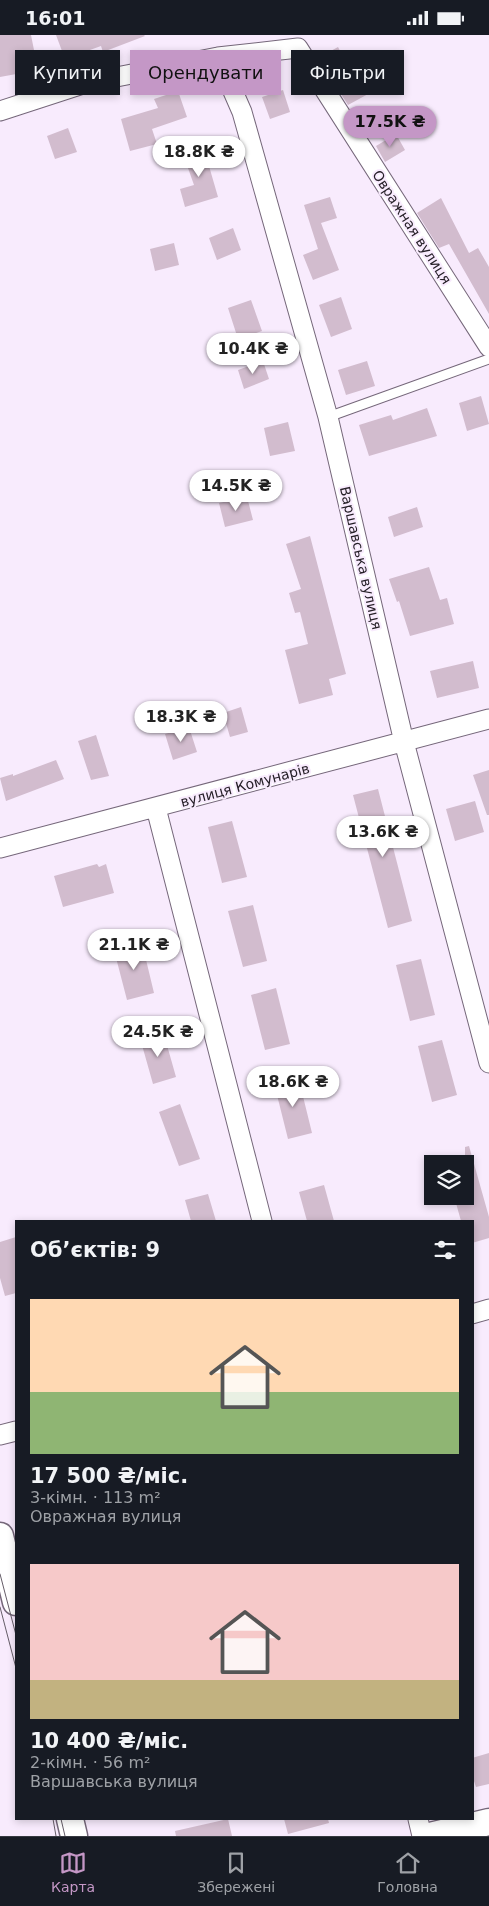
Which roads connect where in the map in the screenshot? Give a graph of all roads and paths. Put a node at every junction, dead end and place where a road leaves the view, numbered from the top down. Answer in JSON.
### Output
{"nodes":[{"id":1,"x":280,"y":50,"type":"edge"},
{"id":2,"x":130,"y":74,"type":"edge"},
{"id":3,"x":235,"y":95,"type":"edge"},
{"id":4,"x":0,"y":111,"type":"edge"},
{"id":5,"x":489,"y":347,"type":"edge"},
{"id":6,"x":489,"y":359,"type":"edge"},
{"id":7,"x":328,"y":417,"type":"junction"},
{"id":8,"x":489,"y":719,"type":"edge"},
{"id":9,"x":404,"y":742,"type":"junction"},
{"id":10,"x":156,"y":809,"type":"junction"},
{"id":11,"x":0,"y":848,"type":"edge"},
{"id":12,"x":489,"y":1063,"type":"edge"},
{"id":13,"x":262,"y":1220,"type":"edge"},
{"id":14,"x":489,"y":1309,"type":"edge"},
{"id":15,"x":474,"y":1313,"type":"edge"},
{"id":16,"x":15,"y":1431,"type":"edge"},
{"id":17,"x":0,"y":1435,"type":"edge"},
{"id":18,"x":0,"y":1536,"type":"edge"},
{"id":19,"x":15,"y":1598,"type":"edge"},
{"id":20,"x":70,"y":1820,"type":"edge"},
{"id":21,"x":418,"y":1820,"type":"edge"},
{"id":22,"x":489,"y":1822,"type":"edge"},
{"id":23,"x":74,"y":1836,"type":"edge"},
{"id":24,"x":422,"y":1836,"type":"edge"},
{"id":25,"x":430,"y":1836,"type":"edge"}],
"edges":[{"from":1,"to":5,"type":"street","name":"Овражная вулиця"},
{"from":2,"to":4,"type":"street"},
{"from":3,"to":7,"type":"street","name":"Варшавська вулиця"},
{"from":6,"to":7,"type":"lane"},
{"from":7,"to":9,"type":"street","name":"Варшавська вулиця"},
{"from":8,"to":9,"type":"street","name":"вулиця Комунарів"},
{"from":9,"to":10,"type":"street","name":"вулиця Комунарів"},
{"from":9,"to":12,"type":"street","name":"Варшавська вулиця"},
{"from":10,"to":11,"type":"street","name":"вулиця Комунарів"},
{"from":10,"to":13,"type":"street"},
{"from":14,"to":15,"type":"street"},
{"from":16,"to":17,"type":"street"},
{"from":18,"to":19,"type":"street"},
{"from":20,"to":23,"type":"street"},
{"from":21,"to":24,"type":"street"},
{"from":22,"to":25,"type":"street"}]}
